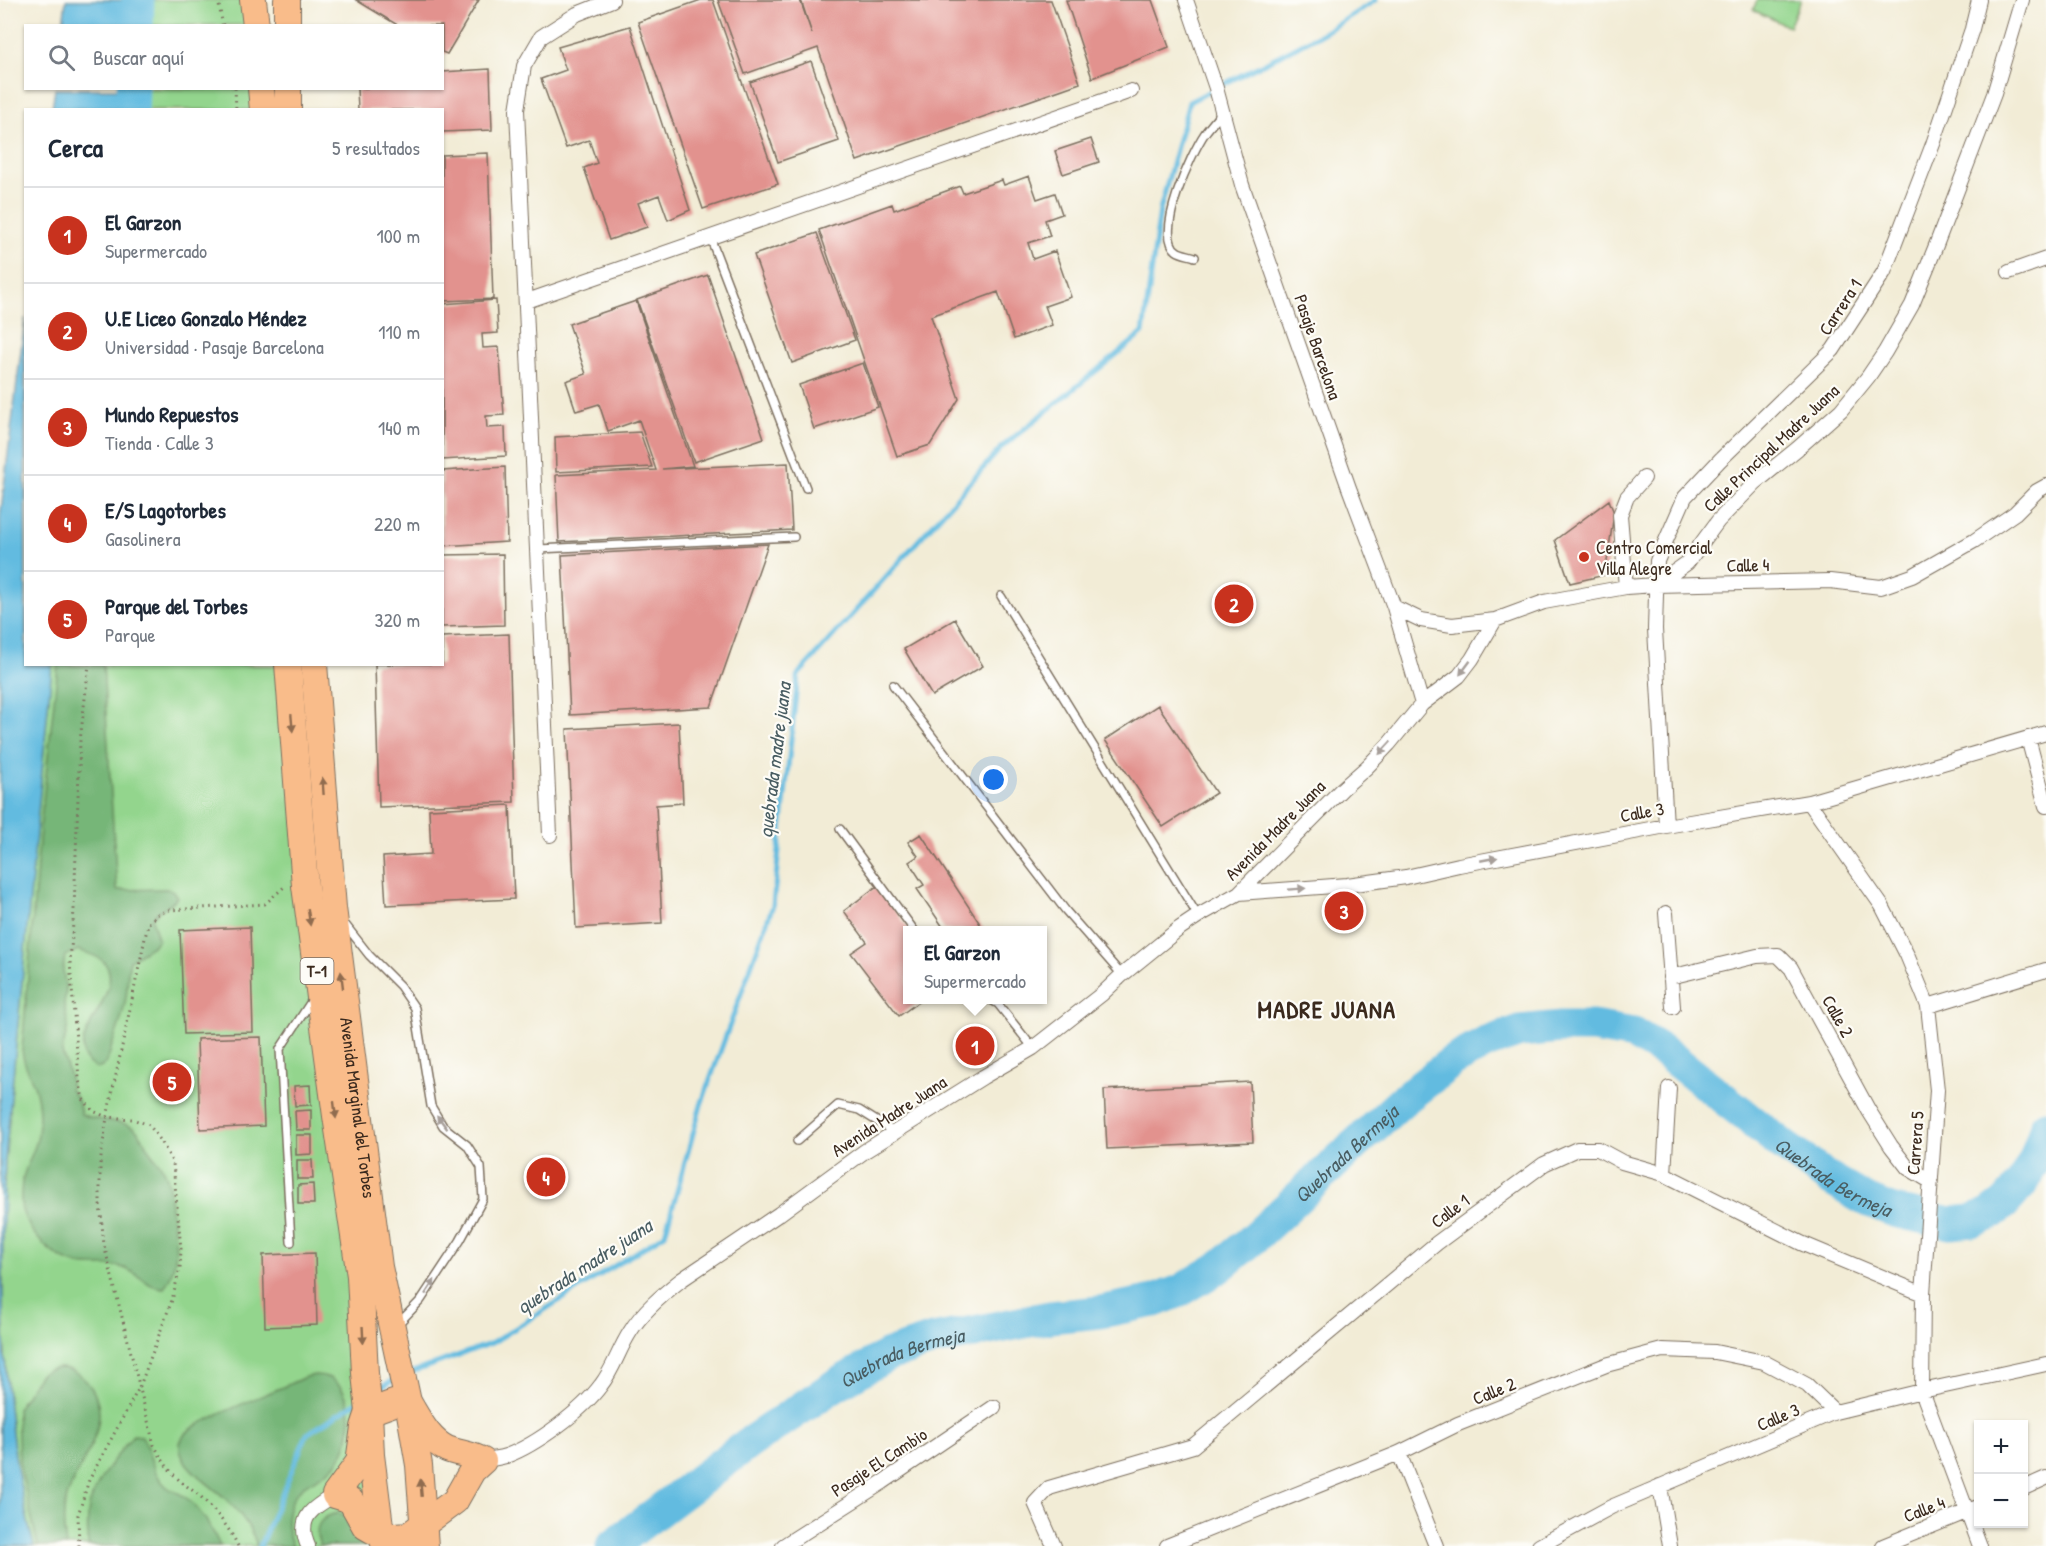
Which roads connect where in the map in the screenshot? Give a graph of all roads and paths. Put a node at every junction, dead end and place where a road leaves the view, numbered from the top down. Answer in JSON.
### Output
{"nodes":[{"id":1,"x":218,"y":0,"type":"edge"},
{"id":2,"x":254,"y":0,"type":"edge"},
{"id":3,"x":287,"y":0,"type":"edge"},
{"id":4,"x":612,"y":0,"type":"edge"},
{"id":5,"x":1186,"y":0,"type":"edge"},
{"id":6,"x":1979,"y":0,"type":"edge"},
{"id":7,"x":2022,"y":0,"type":"edge"},
{"id":8,"x":223,"y":24,"type":"edge"},
{"id":9,"x":256,"y":24,"type":"edge"},
{"id":10,"x":287,"y":24,"type":"edge"},
{"id":11,"x":235,"y":90,"type":"edge"},
{"id":12,"x":261,"y":90,"type":"edge"},
{"id":13,"x":288,"y":90,"type":"edge"},
{"id":14,"x":1131,"y":92,"type":"dead end"},
{"id":15,"x":236,"y":108,"type":"edge"},
{"id":16,"x":263,"y":108,"type":"edge"},
{"id":17,"x":288,"y":108,"type":"edge"},
{"id":18,"x":1222,"y":111,"type":"junction"},
{"id":19,"x":710,"y":237,"type":"junction"},
{"id":20,"x":1195,"y":257,"type":"dead end"},
{"id":21,"x":2046,"y":259,"type":"edge"},
{"id":22,"x":2009,"y":272,"type":"dead end"},
{"id":23,"x":527,"y":301,"type":"junction"},
{"id":24,"x":1644,"y":478,"type":"dead end"},
{"id":25,"x":2046,"y":486,"type":"edge"},
{"id":26,"x":806,"y":488,"type":"dead end"},
{"id":27,"x":794,"y":537,"type":"dead end"},
{"id":28,"x":538,"y":549,"type":"junction"},
{"id":29,"x":1656,"y":585,"type":"junction"},
{"id":30,"x":1626,"y":587,"type":"junction"},
{"id":31,"x":1001,"y":596,"type":"dead end"},
{"id":32,"x":1394,"y":607,"type":"junction"},
{"id":33,"x":1495,"y":620,"type":"junction"},
{"id":34,"x":89,"y":666,"type":"edge"},
{"id":35,"x":288,"y":666,"type":"edge"},
{"id":36,"x":314,"y":666,"type":"edge"},
{"id":37,"x":893,"y":685,"type":"dead end"},
{"id":38,"x":1422,"y":704,"type":"junction"},
{"id":39,"x":2046,"y":733,"type":"edge"},
{"id":40,"x":2028,"y":738,"type":"junction"},
{"id":41,"x":1809,"y":802,"type":"junction"},
{"id":42,"x":2046,"y":806,"type":"edge"},
{"id":43,"x":1666,"y":826,"type":"junction"},
{"id":44,"x":840,"y":830,"type":"dead end"},
{"id":45,"x":550,"y":835,"type":"dead end"},
{"id":46,"x":285,"y":886,"type":"dead end"},
{"id":47,"x":1239,"y":893,"type":"junction"},
{"id":48,"x":333,"y":908,"type":"junction"},
{"id":49,"x":1666,"y":913,"type":"dead end"},
{"id":50,"x":1198,"y":915,"type":"junction"},
{"id":51,"x":911,"y":926,"type":"edge"},
{"id":52,"x":2046,"y":970,"type":"edge"},
{"id":53,"x":1122,"y":975,"type":"junction"},
{"id":54,"x":1670,"y":977,"type":"junction"},
{"id":55,"x":319,"y":990,"type":"junction"},
{"id":56,"x":998,"y":1004,"type":"edge"},
{"id":57,"x":1928,"y":1006,"type":"junction"},
{"id":58,"x":1673,"y":1007,"type":"dead end"},
{"id":59,"x":1032,"y":1048,"type":"junction"},
{"id":60,"x":1669,"y":1089,"type":"dead end"},
{"id":61,"x":107,"y":1117,"type":"junction"},
{"id":62,"x":894,"y":1132,"type":"junction"},
{"id":63,"x":797,"y":1141,"type":"dead end"},
{"id":64,"x":1664,"y":1174,"type":"junction"},
{"id":65,"x":1930,"y":1181,"type":"junction"},
{"id":66,"x":291,"y":1242,"type":"dead end"},
{"id":67,"x":1923,"y":1294,"type":"junction"},
{"id":68,"x":392,"y":1330,"type":"junction"},
{"id":69,"x":2046,"y":1364,"type":"edge"},
{"id":70,"x":140,"y":1386,"type":"junction"},
{"id":71,"x":1922,"y":1391,"type":"junction"},
{"id":72,"x":408,"y":1402,"type":"junction"},
{"id":73,"x":994,"y":1407,"type":"dead end"},
{"id":74,"x":369,"y":1412,"type":"junction"},
{"id":75,"x":1834,"y":1412,"type":"junction"},
{"id":76,"x":1399,"y":1453,"type":"junction"},
{"id":77,"x":483,"y":1461,"type":"junction"},
{"id":78,"x":2046,"y":1478,"type":"edge"},
{"id":79,"x":1660,"y":1486,"type":"junction"},
{"id":80,"x":2028,"y":1486,"type":"edge"},
{"id":81,"x":335,"y":1495,"type":"junction"},
{"id":82,"x":1972,"y":1510,"type":"edge"},
{"id":83,"x":424,"y":1535,"type":"edge"},
{"id":84,"x":383,"y":1540,"type":"edge"},
{"id":85,"x":79,"y":1546,"type":"edge"},
{"id":86,"x":238,"y":1546,"type":"edge"},
{"id":87,"x":308,"y":1546,"type":"edge"},
{"id":88,"x":783,"y":1546,"type":"edge"},
{"id":89,"x":1054,"y":1546,"type":"edge"},
{"id":90,"x":1167,"y":1546,"type":"edge"},
{"id":91,"x":1436,"y":1546,"type":"edge"},
{"id":92,"x":1539,"y":1546,"type":"edge"},
{"id":93,"x":1670,"y":1546,"type":"edge"},
{"id":94,"x":1883,"y":1546,"type":"edge"},
{"id":95,"x":1980,"y":1546,"type":"edge"}],
"edges":[{"from":1,"to":8,"type":"path"},
{"from":2,"to":9,"type":"highway"},
{"from":3,"to":10,"type":"highway"},
{"from":4,"to":23,"type":"street"},
{"from":5,"to":18,"type":"street","name":"Pasaje Barcelona"},
{"from":6,"to":29,"type":"street","name":"Carrera 1"},
{"from":7,"to":29,"type":"street","name":"Calle Principal Madre Juana"},
{"from":11,"to":15,"type":"path"},
{"from":12,"to":16,"type":"highway"},
{"from":13,"to":17,"type":"highway"},
{"from":14,"to":19,"type":"street"},
{"from":18,"to":20,"type":"lane"},
{"from":18,"to":32,"type":"street","name":"Pasaje Barcelona"},
{"from":19,"to":23,"type":"street"},
{"from":19,"to":26,"type":"lane"},
{"from":21,"to":22,"type":"street"},
{"from":23,"to":28,"type":"street"},
{"from":24,"to":30,"type":"street"},
{"from":25,"to":29,"type":"street","name":"Calle 4"},
{"from":27,"to":28,"type":"lane"},
{"from":28,"to":45,"type":"street"},
{"from":29,"to":30,"type":"street","name":"Calle 4"},
{"from":29,"to":43,"type":"street"},
{"from":30,"to":33,"type":"street","name":"Calle 4"},
{"from":31,"to":50,"type":"lane"},
{"from":32,"to":33,"type":"street","name":"Calle 4"},
{"from":32,"to":38,"type":"street","name":"Pasaje Barcelona"},
{"from":33,"to":38,"type":"street","name":"Avenida Madre Juana","one_way":true},
{"from":34,"to":61,"type":"path"},
{"from":35,"to":55,"type":"highway","name":"Avenida Marginal del Torbes","number":"T-1","one_way":true},
{"from":48,"to":36,"type":"highway","name":"Avenida Marginal del Torbes","number":"T-1","one_way":true},
{"from":37,"to":53,"type":"lane"},
{"from":38,"to":47,"type":"street","name":"Avenida Madre Juana","one_way":true},
{"from":39,"to":40,"type":"street","name":"Calle 3"},
{"from":40,"to":41,"type":"street","name":"Calle 3"},
{"from":40,"to":42,"type":"street"},
{"from":41,"to":43,"type":"street","name":"Calle 3"},
{"from":41,"to":57,"type":"street","name":"Carrera 5"},
{"from":47,"to":43,"type":"street","name":"Calle 3","one_way":true},
{"from":44,"to":51,"type":"lane"},
{"from":46,"to":61,"type":"path"},
{"from":47,"to":50,"type":"street","name":"Avenida Madre Juana"},
{"from":68,"to":48,"type":"highway","name":"Avenida Marginal del Torbes","number":"T-1","one_way":true},
{"from":68,"to":48,"type":"lane","one_way":true},
{"from":49,"to":54,"type":"street"},
{"from":50,"to":53,"type":"street","name":"Avenida Madre Juana"},
{"from":52,"to":57,"type":"street"},
{"from":53,"to":59,"type":"street","name":"Avenida Madre Juana"},
{"from":54,"to":58,"type":"street"},
{"from":54,"to":65,"type":"street","name":"Calle 2"},
{"from":55,"to":66,"type":"lane"},
{"from":55,"to":74,"type":"highway","name":"Avenida Marginal del Torbes","number":"T-1","one_way":true},
{"from":56,"to":59,"type":"lane"},
{"from":57,"to":65,"type":"street","name":"Carrera 5"},
{"from":59,"to":62,"type":"street","name":"Avenida Madre Juana"},
{"from":60,"to":64,"type":"street"},
{"from":61,"to":70,"type":"path"},
{"from":61,"to":70,"type":"path"},
{"from":62,"to":63,"type":"lane"},
{"from":62,"to":77,"type":"street","name":"Avenida Madre Juana"},
{"from":64,"to":67,"type":"street","name":"Calle 1"},
{"from":64,"to":89,"type":"street","name":"Calle 1"},
{"from":65,"to":67,"type":"street","name":"Carrera 5"},
{"from":67,"to":71,"type":"street","name":"Carrera 5"},
{"from":68,"to":72,"type":"highway","name":"Avenida Marginal del Torbes","number":"T-1"},
{"from":69,"to":71,"type":"street","name":"Calle 3"},
{"from":70,"to":85,"type":"path"},
{"from":70,"to":86,"type":"path"},
{"from":71,"to":75,"type":"street","name":"Calle 3"},
{"from":71,"to":82,"type":"street","name":"Carrera 5"},
{"from":72,"to":74,"type":"highway"},
{"from":72,"to":77,"type":"highway"},
{"from":83,"to":72,"type":"highway","name":"Avenida Marginal del Torbes","number":"T-1","one_way":true},
{"from":73,"to":88,"type":"street","name":"Pasaje El Cambio"},
{"from":74,"to":81,"type":"highway"},
{"from":74,"to":84,"type":"highway","name":"Avenida Marginal del Torbes","number":"T-1"},
{"from":75,"to":76,"type":"street","name":"Calle 2"},
{"from":75,"to":79,"type":"street","name":"Calle 3"},
{"from":76,"to":90,"type":"street","name":"Calle 2"},
{"from":76,"to":91,"type":"street"},
{"from":77,"to":83,"type":"highway"},
{"from":78,"to":80,"type":"street"},
{"from":79,"to":92,"type":"street","name":"Calle 3"},
{"from":79,"to":93,"type":"street"},
{"from":81,"to":84,"type":"highway"},
{"from":81,"to":87,"type":"street"},
{"from":82,"to":94,"type":"street","name":"Calle 4"},
{"from":82,"to":95,"type":"street","name":"Carrera 5"},
{"from":83,"to":84,"type":"highway"}]}
